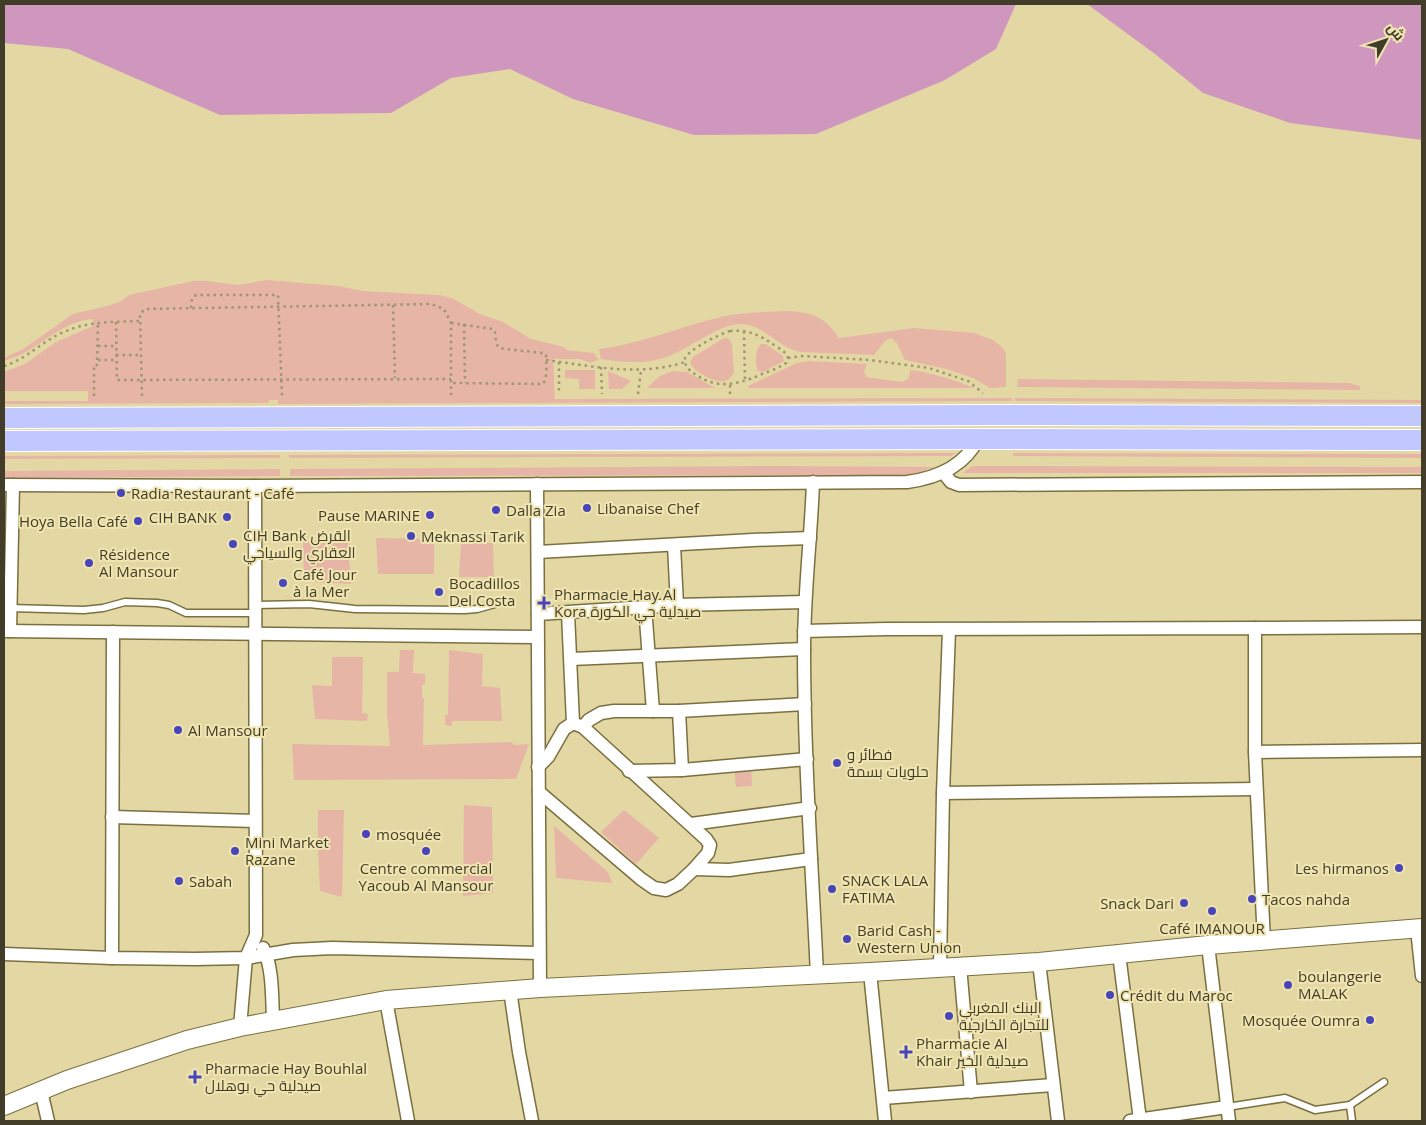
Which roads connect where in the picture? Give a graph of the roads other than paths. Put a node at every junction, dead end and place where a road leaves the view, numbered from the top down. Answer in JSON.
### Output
{"nodes":[{"id":1,"x":1422,"y":416,"type":"edge"},
{"id":2,"x":4,"y":418,"type":"edge"},
{"id":3,"x":978,"y":439,"type":"junction"},
{"id":4,"x":1422,"y":440,"type":"edge"},
{"id":5,"x":4,"y":441,"type":"edge"},
{"id":6,"x":943,"y":472,"type":"junction"},
{"id":7,"x":813,"y":482,"type":"junction"},
{"id":8,"x":1422,"y":482,"type":"edge"},
{"id":9,"x":537,"y":484,"type":"junction"},
{"id":10,"x":8,"y":485,"type":"edge"},
{"id":11,"x":255,"y":486,"type":"junction"},
{"id":12,"x":810,"y":538,"type":"junction"},
{"id":13,"x":674,"y":545,"type":"junction"},
{"id":14,"x":538,"y":552,"type":"junction"},
{"id":15,"x":805,"y":602,"type":"junction"},
{"id":16,"x":495,"y":604,"type":"dead end"},
{"id":17,"x":677,"y":605,"type":"junction"},
{"id":18,"x":646,"y":607,"type":"junction"},
{"id":19,"x":10,"y":608,"type":"junction"},
{"id":20,"x":255,"y":609,"type":"junction"},
{"id":21,"x":568,"y":613,"type":"junction"},
{"id":22,"x":538,"y":614,"type":"junction"},
{"id":23,"x":1422,"y":627,"type":"edge"},
{"id":24,"x":1255,"y":628,"type":"junction"},
{"id":25,"x":949,"y":630,"type":"junction"},
{"id":26,"x":7,"y":631,"type":"edge"},
{"id":27,"x":804,"y":631,"type":"junction"},
{"id":28,"x":113,"y":632,"type":"junction"},
{"id":29,"x":255,"y":634,"type":"junction"},
{"id":30,"x":537,"y":637,"type":"junction"},
{"id":31,"x":804,"y":649,"type":"junction"},
{"id":32,"x":649,"y":656,"type":"junction"},
{"id":33,"x":571,"y":659,"type":"junction"},
{"id":34,"x":805,"y":704,"type":"junction"},
{"id":35,"x":653,"y":711,"type":"junction"},
{"id":36,"x":679,"y":711,"type":"junction"},
{"id":37,"x":578,"y":725,"type":"junction"},
{"id":38,"x":1422,"y":750,"type":"edge"},
{"id":39,"x":1255,"y":752,"type":"junction"},
{"id":40,"x":807,"y":759,"type":"junction"},
{"id":41,"x":538,"y":766,"type":"junction"},
{"id":42,"x":682,"y":770,"type":"junction"},
{"id":43,"x":630,"y":771,"type":"junction"},
{"id":44,"x":1256,"y":789,"type":"junction"},
{"id":45,"x":539,"y":792,"type":"junction"},
{"id":46,"x":943,"y":793,"type":"junction"},
{"id":47,"x":810,"y":808,"type":"junction"},
{"id":48,"x":112,"y":817,"type":"junction"},
{"id":49,"x":255,"y":820,"type":"junction"},
{"id":50,"x":690,"y":824,"type":"junction"},
{"id":51,"x":811,"y":859,"type":"junction"},
{"id":52,"x":694,"y":869,"type":"junction"},
{"id":53,"x":1419,"y":928,"type":"edge"},
{"id":54,"x":256,"y":935,"type":"junction"},
{"id":55,"x":1264,"y":942,"type":"junction"},
{"id":56,"x":1208,"y":945,"type":"junction"},
{"id":57,"x":539,"y":953,"type":"junction"},
{"id":58,"x":4,"y":954,"type":"edge"},
{"id":59,"x":266,"y":954,"type":"junction"},
{"id":60,"x":1119,"y":954,"type":"junction"},
{"id":61,"x":112,"y":958,"type":"junction"},
{"id":62,"x":246,"y":958,"type":"junction"},
{"id":63,"x":1039,"y":962,"type":"junction"},
{"id":64,"x":960,"y":966,"type":"junction"},
{"id":65,"x":940,"y":968,"type":"junction"},
{"id":66,"x":870,"y":972,"type":"junction"},
{"id":67,"x":817,"y":975,"type":"junction"},
{"id":68,"x":1422,"y":976,"type":"edge"},
{"id":69,"x":540,"y":988,"type":"junction"},
{"id":70,"x":510,"y":990,"type":"junction"},
{"id":71,"x":386,"y":1000,"type":"junction"},
{"id":72,"x":273,"y":1020,"type":"junction"},
{"id":73,"x":240,"y":1027,"type":"junction"},
{"id":74,"x":1384,"y":1082,"type":"dead end"},
{"id":75,"x":1053,"y":1085,"type":"junction"},
{"id":76,"x":41,"y":1091,"type":"junction"},
{"id":77,"x":971,"y":1092,"type":"junction"},
{"id":78,"x":883,"y":1098,"type":"junction"},
{"id":79,"x":1350,"y":1105,"type":"junction"},
{"id":80,"x":4,"y":1106,"type":"edge"},
{"id":81,"x":1227,"y":1107,"type":"junction"},
{"id":82,"x":1135,"y":1120,"type":"edge"},
{"id":83,"x":48,"y":1121,"type":"edge"},
{"id":84,"x":408,"y":1121,"type":"edge"},
{"id":85,"x":532,"y":1121,"type":"edge"},
{"id":86,"x":885,"y":1121,"type":"edge"},
{"id":87,"x":1058,"y":1121,"type":"edge"},
{"id":88,"x":1229,"y":1121,"type":"edge"},
{"id":89,"x":1352,"y":1121,"type":"edge"}],
"edges":[{"from":1,"to":2,"type":"main road"},
{"from":3,"to":4,"type":"main road"},
{"from":3,"to":5,"type":"main road"},
{"from":3,"to":6,"type":"street"},
{"from":6,"to":7,"type":"street"},
{"from":6,"to":8,"type":"street"},
{"from":7,"to":9,"type":"street"},
{"from":7,"to":12,"type":"street"},
{"from":9,"to":11,"type":"street"},
{"from":9,"to":14,"type":"street"},
{"from":10,"to":11,"type":"street"},
{"from":10,"to":19,"type":"street"},
{"from":11,"to":20,"type":"street"},
{"from":12,"to":13,"type":"street"},
{"from":12,"to":15,"type":"street"},
{"from":13,"to":14,"type":"street"},
{"from":13,"to":17,"type":"street"},
{"from":14,"to":22,"type":"street"},
{"from":15,"to":17,"type":"street"},
{"from":15,"to":27,"type":"street"},
{"from":16,"to":20,"type":"lane"},
{"from":17,"to":18,"type":"street"},
{"from":18,"to":21,"type":"street"},
{"from":18,"to":32,"type":"street"},
{"from":19,"to":20,"type":"lane"},
{"from":19,"to":26,"type":"street"},
{"from":20,"to":29,"type":"street"},
{"from":21,"to":22,"type":"street"},
{"from":21,"to":33,"type":"street"},
{"from":22,"to":30,"type":"street"},
{"from":23,"to":24,"type":"street"},
{"from":24,"to":25,"type":"street"},
{"from":24,"to":39,"type":"street"},
{"from":25,"to":27,"type":"street"},
{"from":25,"to":46,"type":"street"},
{"from":26,"to":28,"type":"street"},
{"from":27,"to":31,"type":"street"},
{"from":28,"to":29,"type":"street"},
{"from":28,"to":48,"type":"street"},
{"from":29,"to":30,"type":"street"},
{"from":29,"to":49,"type":"street"},
{"from":30,"to":41,"type":"street"},
{"from":31,"to":32,"type":"street"},
{"from":31,"to":34,"type":"street"},
{"from":32,"to":33,"type":"street"},
{"from":32,"to":35,"type":"street"},
{"from":33,"to":37,"type":"street"},
{"from":34,"to":36,"type":"street"},
{"from":34,"to":40,"type":"street"},
{"from":35,"to":36,"type":"street"},
{"from":35,"to":37,"type":"street"},
{"from":36,"to":42,"type":"street"},
{"from":37,"to":41,"type":"street"},
{"from":37,"to":43,"type":"street"},
{"from":38,"to":39,"type":"street"},
{"from":39,"to":44,"type":"street"},
{"from":40,"to":42,"type":"street"},
{"from":40,"to":47,"type":"street"},
{"from":41,"to":45,"type":"street"},
{"from":42,"to":43,"type":"street"},
{"from":43,"to":50,"type":"street"},
{"from":44,"to":46,"type":"street"},
{"from":44,"to":55,"type":"street"},
{"from":45,"to":52,"type":"street"},
{"from":45,"to":57,"type":"street"},
{"from":46,"to":65,"type":"street"},
{"from":47,"to":50,"type":"street"},
{"from":47,"to":51,"type":"street"},
{"from":48,"to":49,"type":"street"},
{"from":48,"to":61,"type":"street"},
{"from":49,"to":54,"type":"street"},
{"from":50,"to":52,"type":"street"},
{"from":51,"to":52,"type":"street"},
{"from":51,"to":67,"type":"street"},
{"from":53,"to":55,"type":"main road"},
{"from":53,"to":68,"type":"street"},
{"from":54,"to":59,"type":"street"},
{"from":54,"to":62,"type":"street"},
{"from":55,"to":56,"type":"main road"},
{"from":56,"to":60,"type":"main road"},
{"from":56,"to":81,"type":"street"},
{"from":57,"to":59,"type":"street"},
{"from":57,"to":69,"type":"street"},
{"from":58,"to":61,"type":"street"},
{"from":59,"to":62,"type":"street"},
{"from":59,"to":72,"type":"street"},
{"from":60,"to":63,"type":"main road"},
{"from":60,"to":82,"type":"street"},
{"from":61,"to":62,"type":"street"},
{"from":62,"to":73,"type":"street"},
{"from":63,"to":64,"type":"main road"},
{"from":63,"to":75,"type":"street"},
{"from":64,"to":65,"type":"main road"},
{"from":64,"to":77,"type":"street"},
{"from":65,"to":66,"type":"main road"},
{"from":66,"to":67,"type":"main road"},
{"from":66,"to":78,"type":"street"},
{"from":67,"to":69,"type":"main road"},
{"from":69,"to":70,"type":"main road"},
{"from":70,"to":71,"type":"main road"},
{"from":70,"to":85,"type":"street"},
{"from":71,"to":72,"type":"main road"},
{"from":71,"to":84,"type":"street"},
{"from":72,"to":73,"type":"main road"},
{"from":73,"to":76,"type":"main road"},
{"from":74,"to":79,"type":"lane"},
{"from":75,"to":77,"type":"street"},
{"from":75,"to":87,"type":"street"},
{"from":76,"to":80,"type":"main road"},
{"from":76,"to":83,"type":"street"},
{"from":77,"to":78,"type":"street"},
{"from":78,"to":86,"type":"street"},
{"from":79,"to":81,"type":"lane"},
{"from":79,"to":89,"type":"lane"},
{"from":81,"to":82,"type":"street"},
{"from":81,"to":88,"type":"street"}]}
